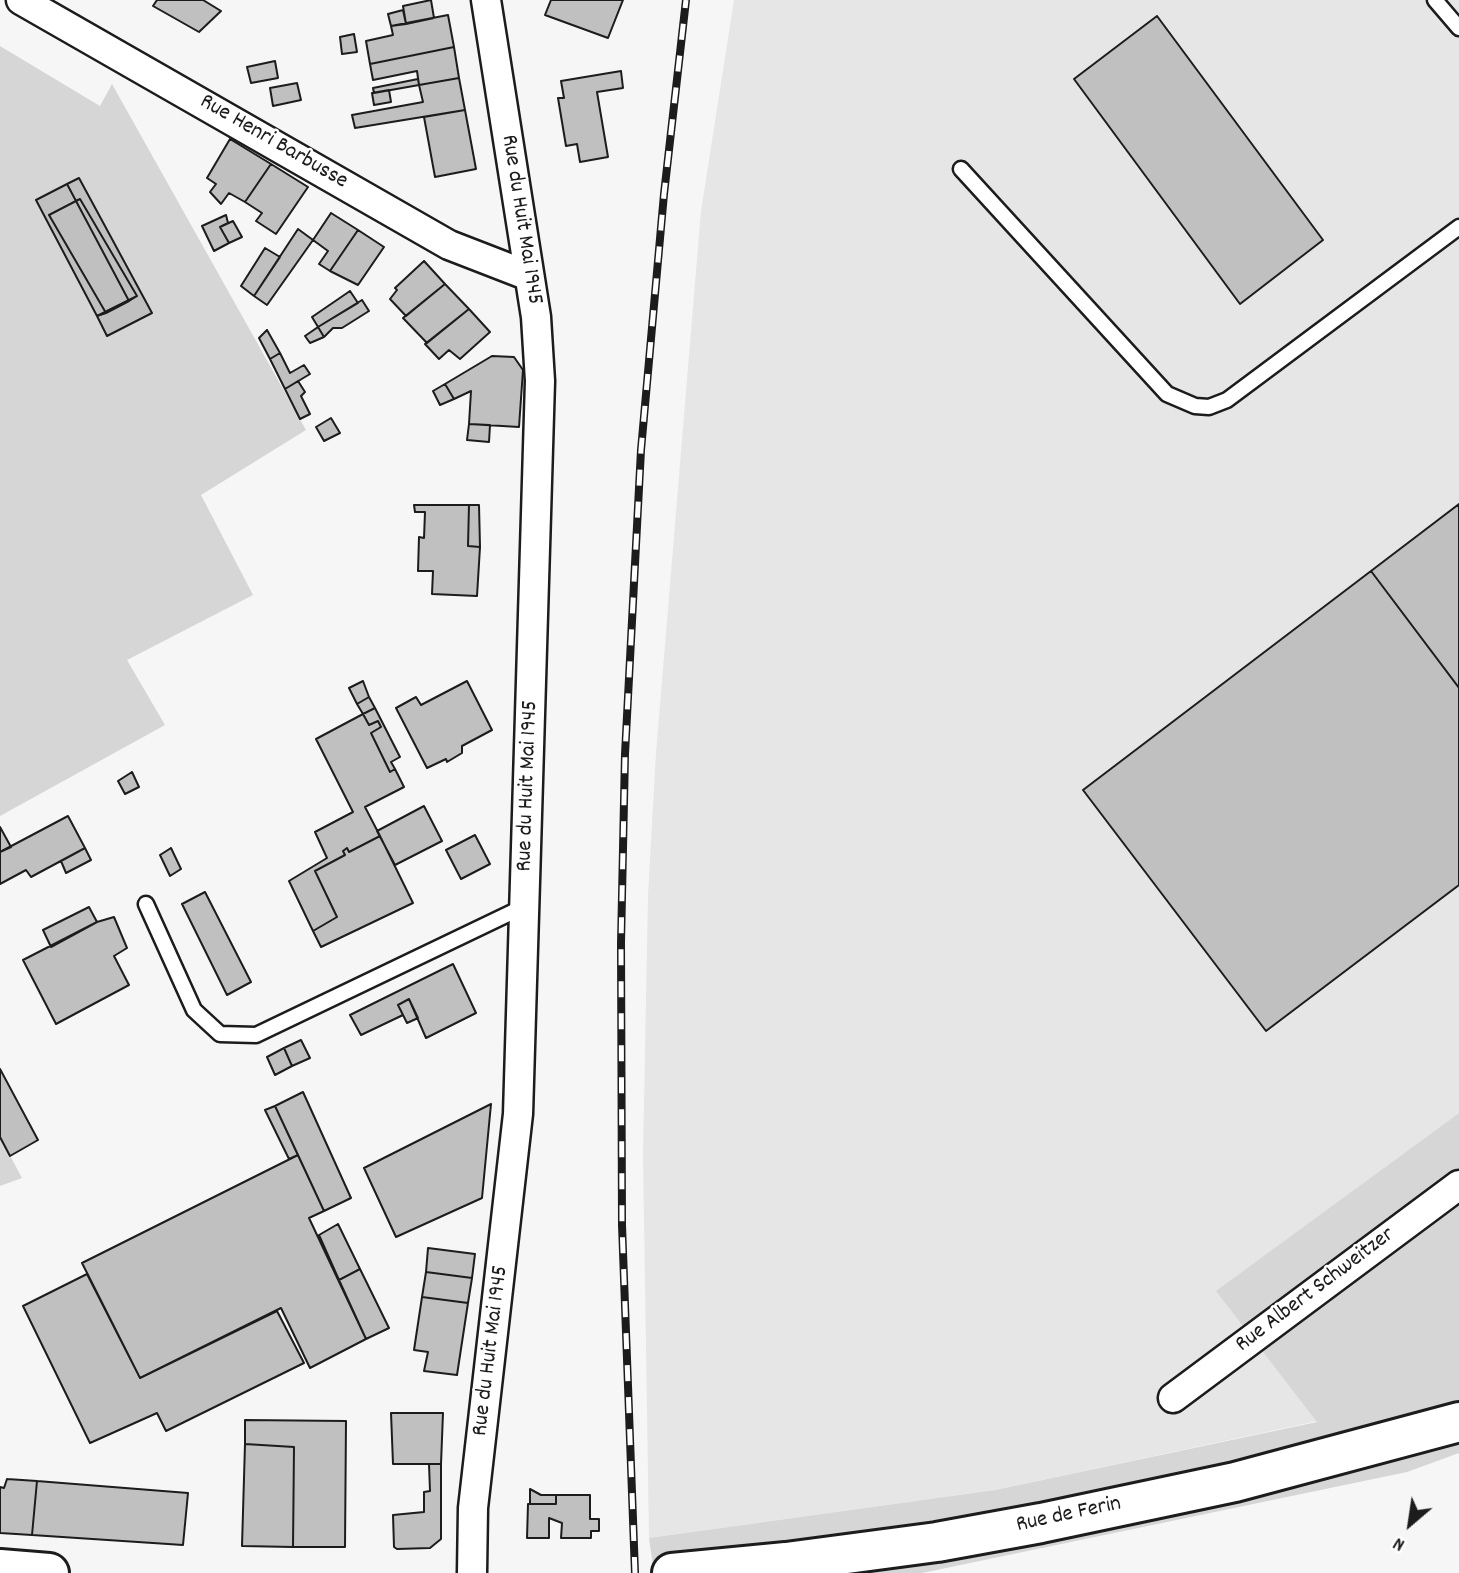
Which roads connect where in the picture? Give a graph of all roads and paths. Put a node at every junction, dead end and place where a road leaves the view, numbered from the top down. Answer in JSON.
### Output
{"nodes":[{"id":1,"x":21,"y":0,"type":"edge"},
{"id":2,"x":486,"y":0,"type":"edge"},
{"id":3,"x":1435,"y":0,"type":"edge"},
{"id":4,"x":1459,"y":28,"type":"edge"},
{"id":5,"x":961,"y":169,"type":"dead end"},
{"id":6,"x":1459,"y":227,"type":"edge"},
{"id":7,"x":529,"y":276,"type":"junction"},
{"id":8,"x":146,"y":904,"type":"dead end"},
{"id":9,"x":526,"y":905,"type":"junction"},
{"id":10,"x":1459,"y":1185,"type":"edge"},
{"id":11,"x":1173,"y":1398,"type":"dead end"},
{"id":12,"x":1459,"y":1422,"type":"edge"},
{"id":13,"x":0,"y":1569,"type":"edge"},
{"id":14,"x":49,"y":1573,"type":"edge"},
{"id":15,"x":472,"y":1573,"type":"edge"},
{"id":16,"x":671,"y":1573,"type":"edge"}],
"edges":[{"from":1,"to":7,"type":"street","name":"Rue Henri Barbusse"},
{"from":2,"to":7,"type":"street","name":"Rue du Huit Mai 1945"},
{"from":3,"to":4,"type":"lane"},
{"from":5,"to":6,"type":"lane"},
{"from":7,"to":9,"type":"street","name":"Rue du Huit Mai 1945"},
{"from":8,"to":9,"type":"lane"},
{"from":9,"to":15,"type":"street","name":"Rue du Huit Mai 1945"},
{"from":10,"to":11,"type":"street","name":"Rue Albert Schweitzer"},
{"from":12,"to":16,"type":"street","name":"Rue de Ferin"},
{"from":13,"to":14,"type":"street"}]}
